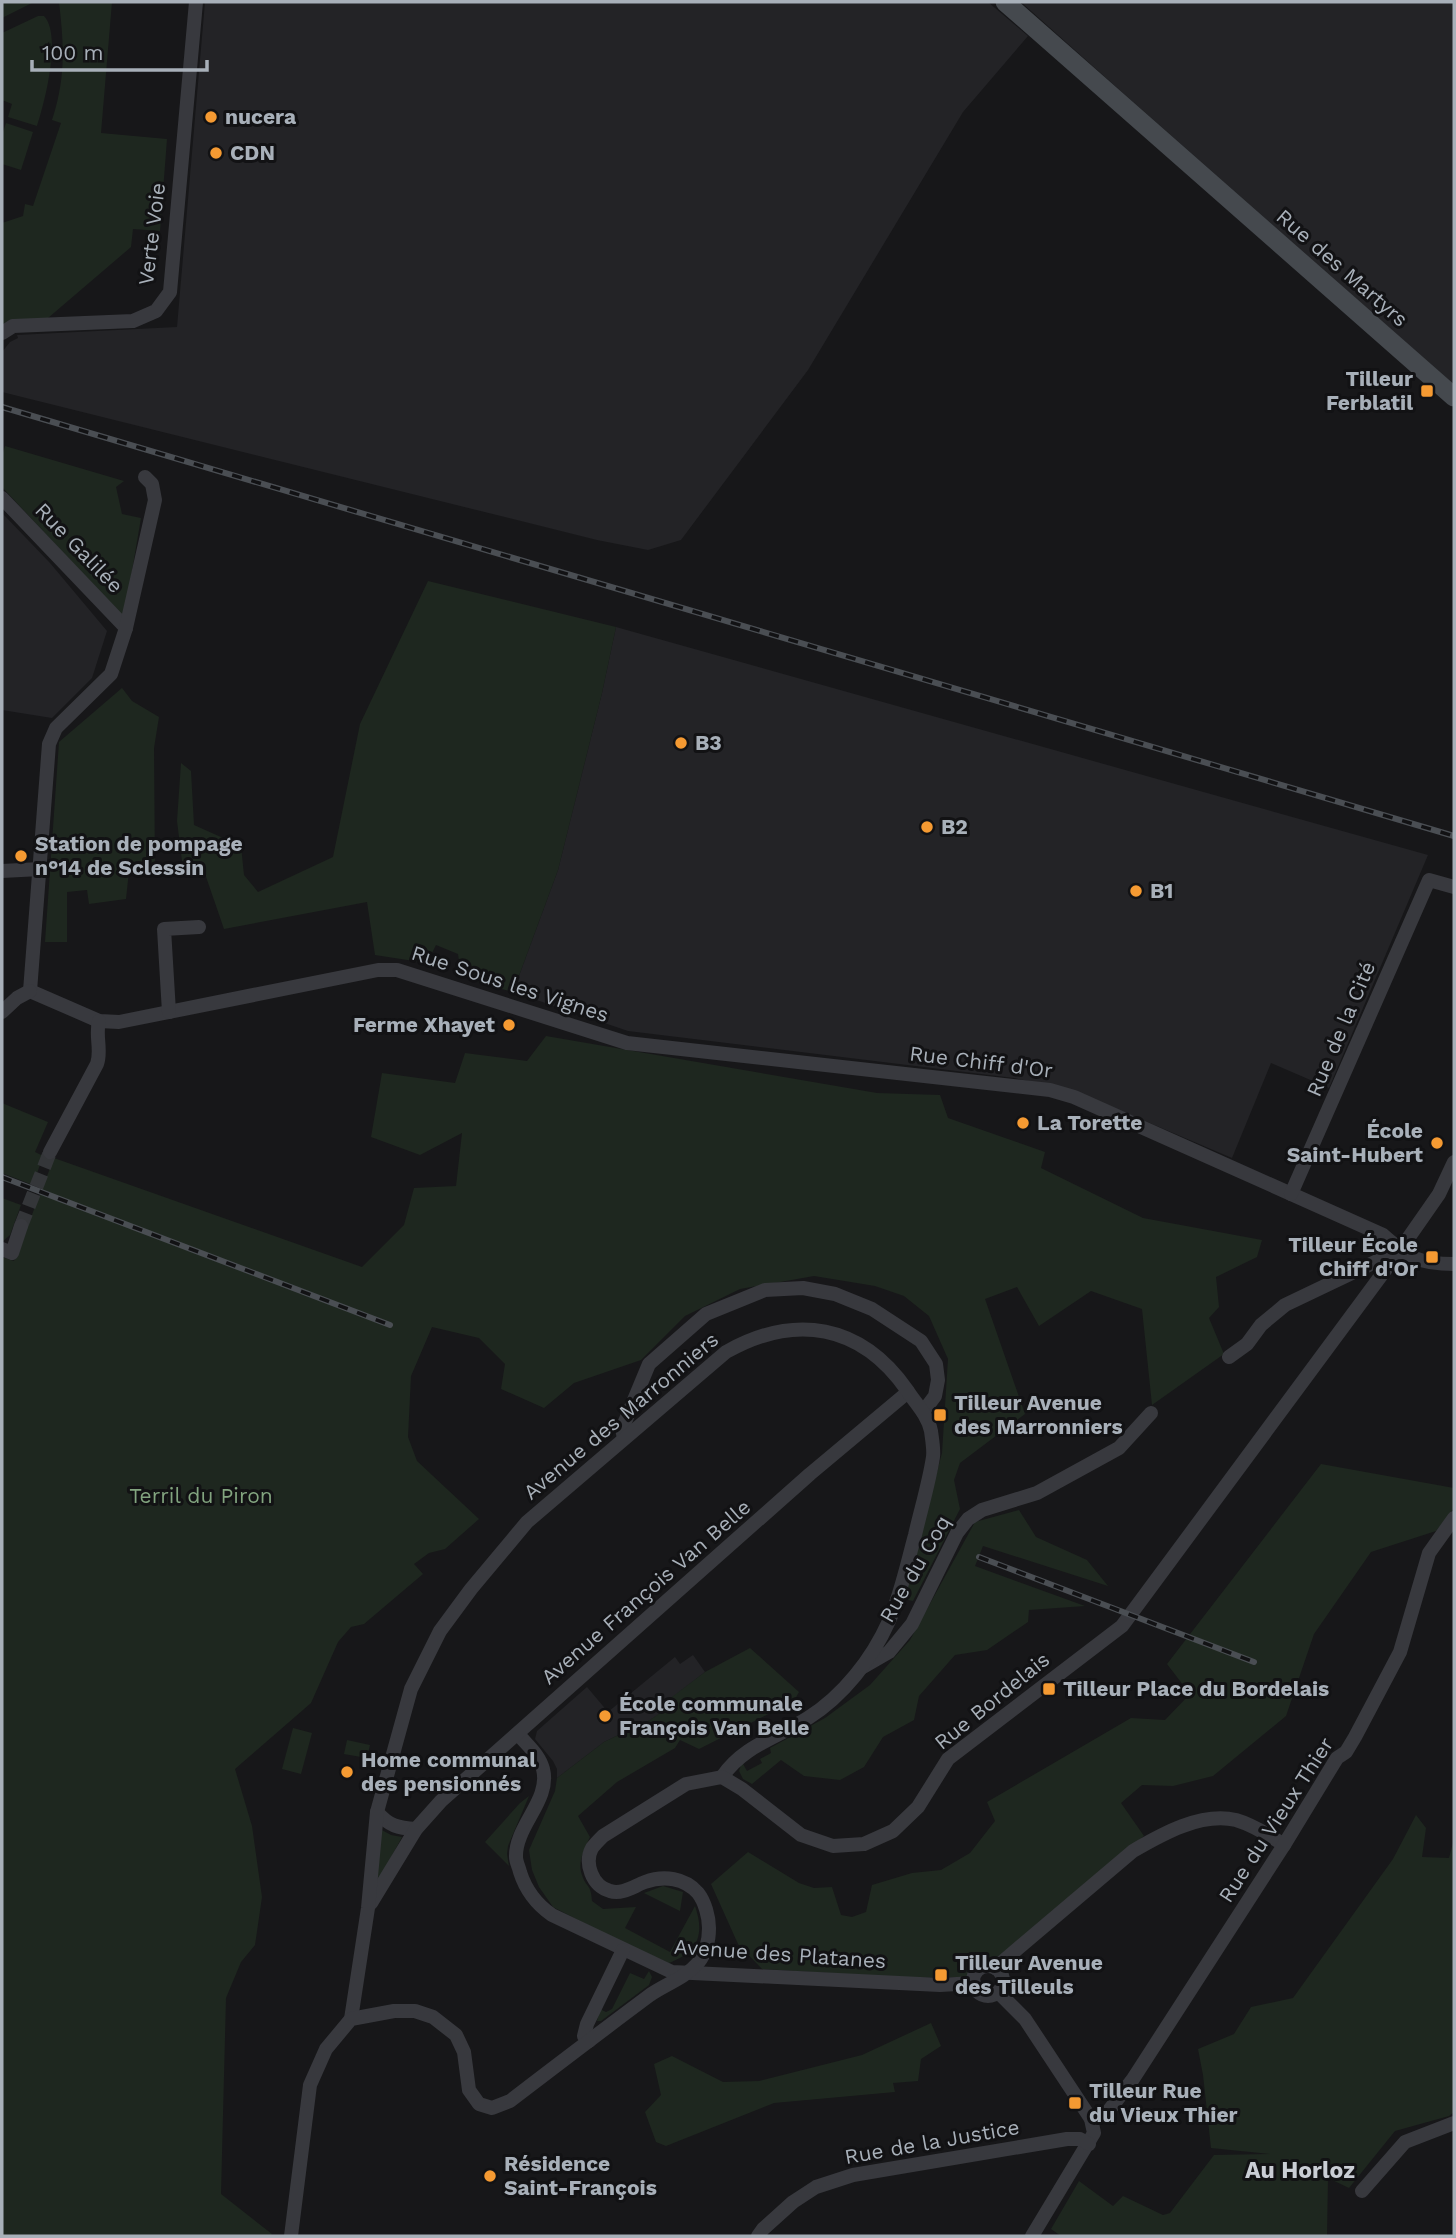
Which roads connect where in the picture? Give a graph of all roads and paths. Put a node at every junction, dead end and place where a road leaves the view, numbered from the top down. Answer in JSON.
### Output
{"nodes":[{"id":1,"x":196,"y":2,"type":"edge"},
{"id":2,"x":1006,"y":2,"type":"edge"},
{"id":3,"x":2,"y":333,"type":"edge"},
{"id":4,"x":1454,"y":397,"type":"edge"},
{"id":5,"x":145,"y":477,"type":"dead end"},
{"id":6,"x":2,"y":498,"type":"edge"},
{"id":7,"x":126,"y":628,"type":"junction"},
{"id":8,"x":40,"y":869,"type":"junction"},
{"id":9,"x":2,"y":871,"type":"edge"},
{"id":10,"x":1454,"y":887,"type":"edge"},
{"id":11,"x":199,"y":928,"type":"dead end"},
{"id":12,"x":30,"y":991,"type":"junction"},
{"id":13,"x":2,"y":1012,"type":"edge"},
{"id":14,"x":169,"y":1012,"type":"junction"},
{"id":15,"x":99,"y":1021,"type":"junction"},
{"id":16,"x":842,"y":1066,"type":"joint"},
{"id":17,"x":50,"y":1152,"type":"tunnel mouth"},
{"id":18,"x":1454,"y":1162,"type":"edge"},
{"id":19,"x":1291,"y":1194,"type":"junction"},
{"id":20,"x":21,"y":1226,"type":"tunnel mouth"},
{"id":21,"x":1400,"y":1250,"type":"junction"},
{"id":22,"x":7,"y":1251,"type":"edge"},
{"id":23,"x":1454,"y":1264,"type":"edge"},
{"id":24,"x":1229,"y":1357,"type":"dead end"},
{"id":25,"x":908,"y":1392,"type":"junction"},
{"id":26,"x":923,"y":1412,"type":"junction"},
{"id":27,"x":1150,"y":1413,"type":"dead end"},
{"id":28,"x":624,"y":1438,"type":"junction"},
{"id":29,"x":1454,"y":1518,"type":"edge"},
{"id":30,"x":863,"y":1667,"type":"junction"},
{"id":31,"x":518,"y":1734,"type":"junction"},
{"id":32,"x":722,"y":1777,"type":"junction"},
{"id":33,"x":377,"y":1812,"type":"junction"},
{"id":34,"x":416,"y":1829,"type":"junction"},
{"id":35,"x":1284,"y":1845,"type":"junction"},
{"id":36,"x":368,"y":1908,"type":"junction"},
{"id":37,"x":624,"y":1950,"type":"junction"},
{"id":38,"x":995,"y":1968,"type":"junction"},
{"id":39,"x":688,"y":1973,"type":"junction"},
{"id":40,"x":974,"y":1983,"type":"junction"},
{"id":41,"x":998,"y":1993,"type":"junction"},
{"id":42,"x":351,"y":2019,"type":"junction"},
{"id":43,"x":589,"y":2041,"type":"junction"},
{"id":44,"x":1091,"y":2119,"type":"junction"},
{"id":45,"x":1454,"y":2123,"type":"edge"},
{"id":46,"x":1089,"y":2144,"type":"junction"},
{"id":47,"x":1362,"y":2191,"type":"dead end"},
{"id":48,"x":291,"y":2236,"type":"edge"},
{"id":49,"x":758,"y":2236,"type":"edge"},
{"id":50,"x":1032,"y":2236,"type":"edge"}],
"edges":[{"from":1,"to":3,"type":"street","name":"Verte Voie"},
{"from":2,"to":4,"type":"street","name":"Rue des Martyrs"},
{"from":5,"to":7,"type":"street","name":"Rue Galilée"},
{"from":6,"to":7,"type":"street","name":"Rue Galilée"},
{"from":7,"to":8,"type":"street","name":"Rue Galilée"},
{"from":8,"to":9,"type":"street"},
{"from":8,"to":12,"type":"street","name":"Rue Galilée"},
{"from":10,"to":19,"type":"street","name":"Rue de la Cité"},
{"from":11,"to":14,"type":"street"},
{"from":12,"to":13,"type":"street"},
{"from":12,"to":15,"type":"street","name":"Rue Sous les Vignes"},
{"from":14,"to":15,"type":"street","name":"Rue Sous les Vignes"},
{"from":14,"to":16,"type":"street","name":"Rue Sous les Vignes"},
{"from":15,"to":17,"type":"street"},
{"from":16,"to":19,"type":"street","name":"Rue Chiff d'Or"},
{"from":18,"to":21,"type":"street","name":"Rue Bordelais"},
{"from":19,"to":21,"type":"street","name":"Rue Chiff d'Or"},
{"from":20,"to":22,"type":"street"},
{"from":21,"to":23,"type":"street","name":"Rue Chiff d'Or"},
{"from":21,"to":24,"type":"street"},
{"from":21,"to":32,"type":"street","name":"Rue Bordelais"},
{"from":25,"to":26,"type":"street","name":"Avenue des Marronniers"},
{"from":25,"to":28,"type":"street","name":"Avenue des Marronniers"},
{"from":25,"to":31,"type":"street","name":"Avenue François Van Belle"},
{"from":26,"to":28,"type":"street"},
{"from":26,"to":30,"type":"street","name":"Avenue des Marronniers"},
{"from":27,"to":30,"type":"street","name":"Rue du Coq"},
{"from":28,"to":33,"type":"street","name":"Avenue des Marronniers"},
{"from":29,"to":35,"type":"street","name":"Rue du Vieux Thier"},
{"from":30,"to":32,"type":"street","name":"Avenue des Marronniers"},
{"from":31,"to":34,"type":"street","name":"Avenue François Van Belle"},
{"from":31,"to":37,"type":"street","name":"Avenue des Platanes"},
{"from":32,"to":39,"type":"street"},
{"from":33,"to":34,"type":"street"},
{"from":33,"to":36,"type":"street","name":"Avenue des Marronniers"},
{"from":34,"to":36,"type":"street","name":"Avenue François Van Belle"},
{"from":35,"to":38,"type":"street"},
{"from":35,"to":44,"type":"street","name":"Rue du Vieux Thier"},
{"from":36,"to":42,"type":"street","name":"Avenue des Marronniers"},
{"from":37,"to":39,"type":"street","name":"Avenue des Platanes"},
{"from":37,"to":43,"type":"street"},
{"from":38,"to":40,"type":"street"},
{"from":38,"to":41,"type":"street"},
{"from":39,"to":40,"type":"street","name":"Avenue des Platanes"},
{"from":39,"to":43,"type":"street"},
{"from":40,"to":41,"type":"street"},
{"from":41,"to":44,"type":"street"},
{"from":42,"to":43,"type":"street"},
{"from":42,"to":48,"type":"street"},
{"from":44,"to":46,"type":"street"},
{"from":45,"to":47,"type":"street"},
{"from":46,"to":49,"type":"street","name":"Rue de la Justice"},
{"from":46,"to":50,"type":"street"}]}
